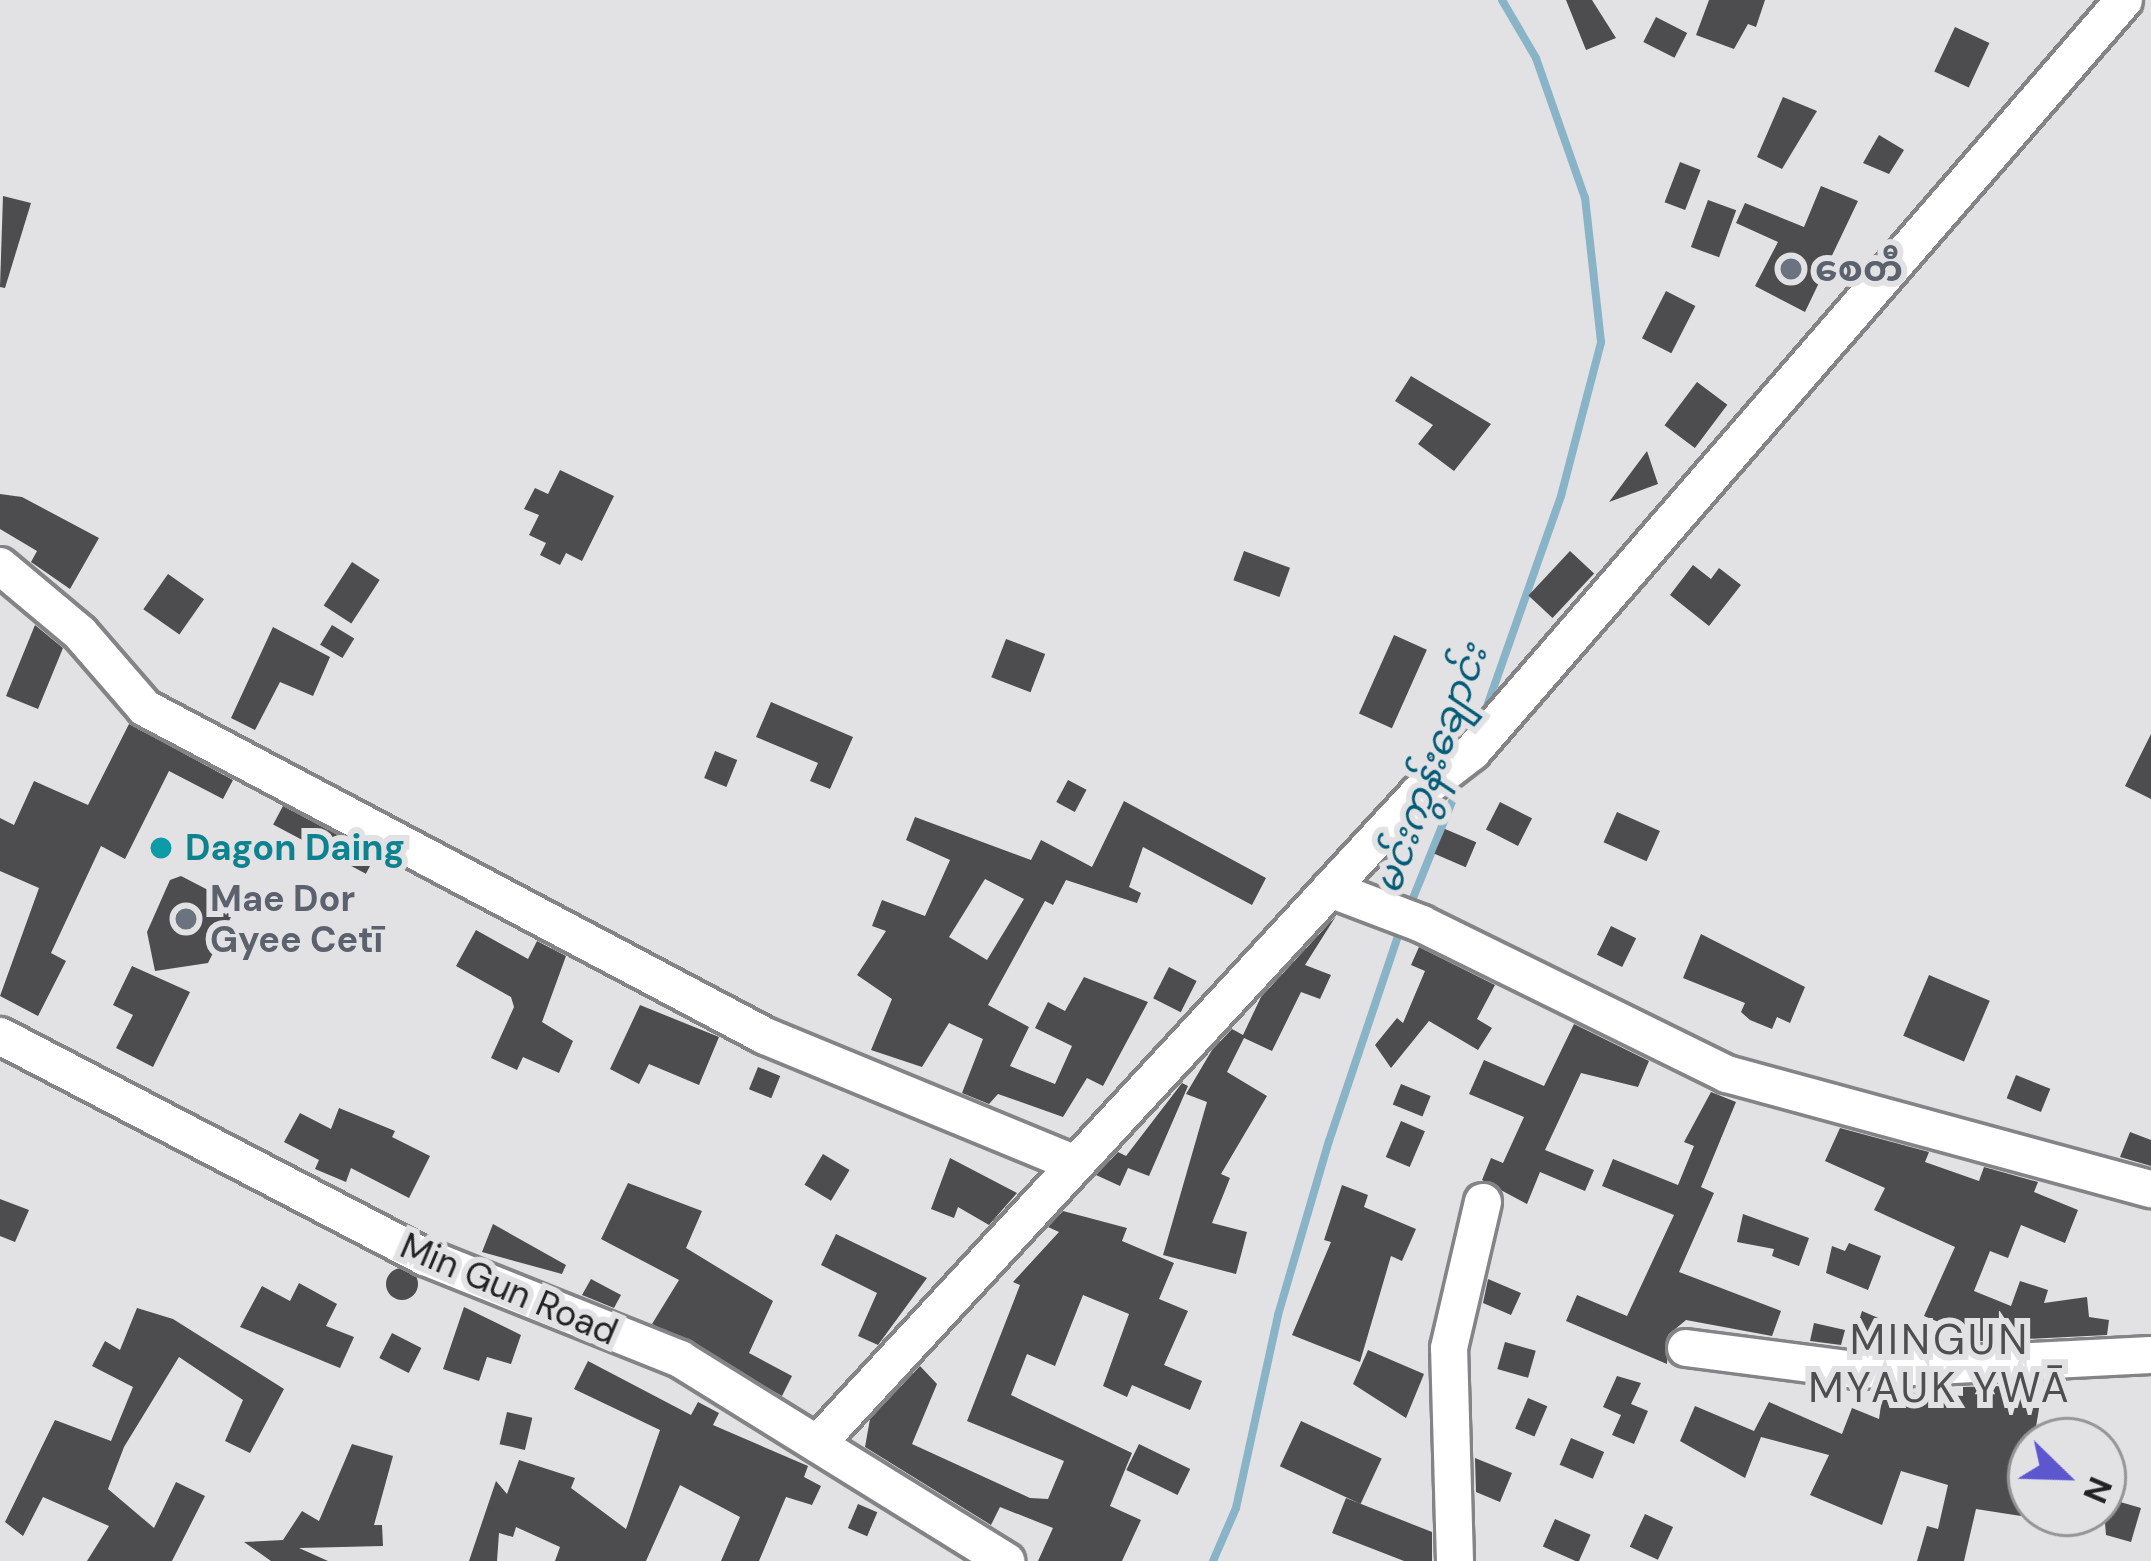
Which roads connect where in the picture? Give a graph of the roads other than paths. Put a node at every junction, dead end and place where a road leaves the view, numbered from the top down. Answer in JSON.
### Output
{"nodes":[{"id":1,"x":2124,"y":0,"type":"edge"},
{"id":2,"x":0,"y":566,"type":"edge"},
{"id":3,"x":1330,"y":889,"type":"junction"},
{"id":4,"x":0,"y":1036,"type":"edge"},
{"id":5,"x":1076,"y":1164,"type":"junction"},
{"id":6,"x":2151,"y":1189,"type":"edge"},
{"id":7,"x":1483,"y":1202,"type":"dead end"},
{"id":8,"x":1686,"y":1348,"type":"dead end"},
{"id":9,"x":2151,"y":1355,"type":"edge"},
{"id":10,"x":818,"y":1443,"type":"junction"},
{"id":11,"x":1006,"y":1561,"type":"edge"},
{"id":12,"x":1455,"y":1561,"type":"edge"}],
"edges":[{"from":1,"to":3,"type":"street"},
{"from":2,"to":5,"type":"street"},
{"from":3,"to":5,"type":"street"},
{"from":3,"to":6,"type":"street"},
{"from":4,"to":10,"type":"street","name":"Min Gun Road"},
{"from":5,"to":10,"type":"street"},
{"from":7,"to":12,"type":"street"},
{"from":8,"to":9,"type":"street"},
{"from":10,"to":11,"type":"street","name":"Min Gun Road"}]}
